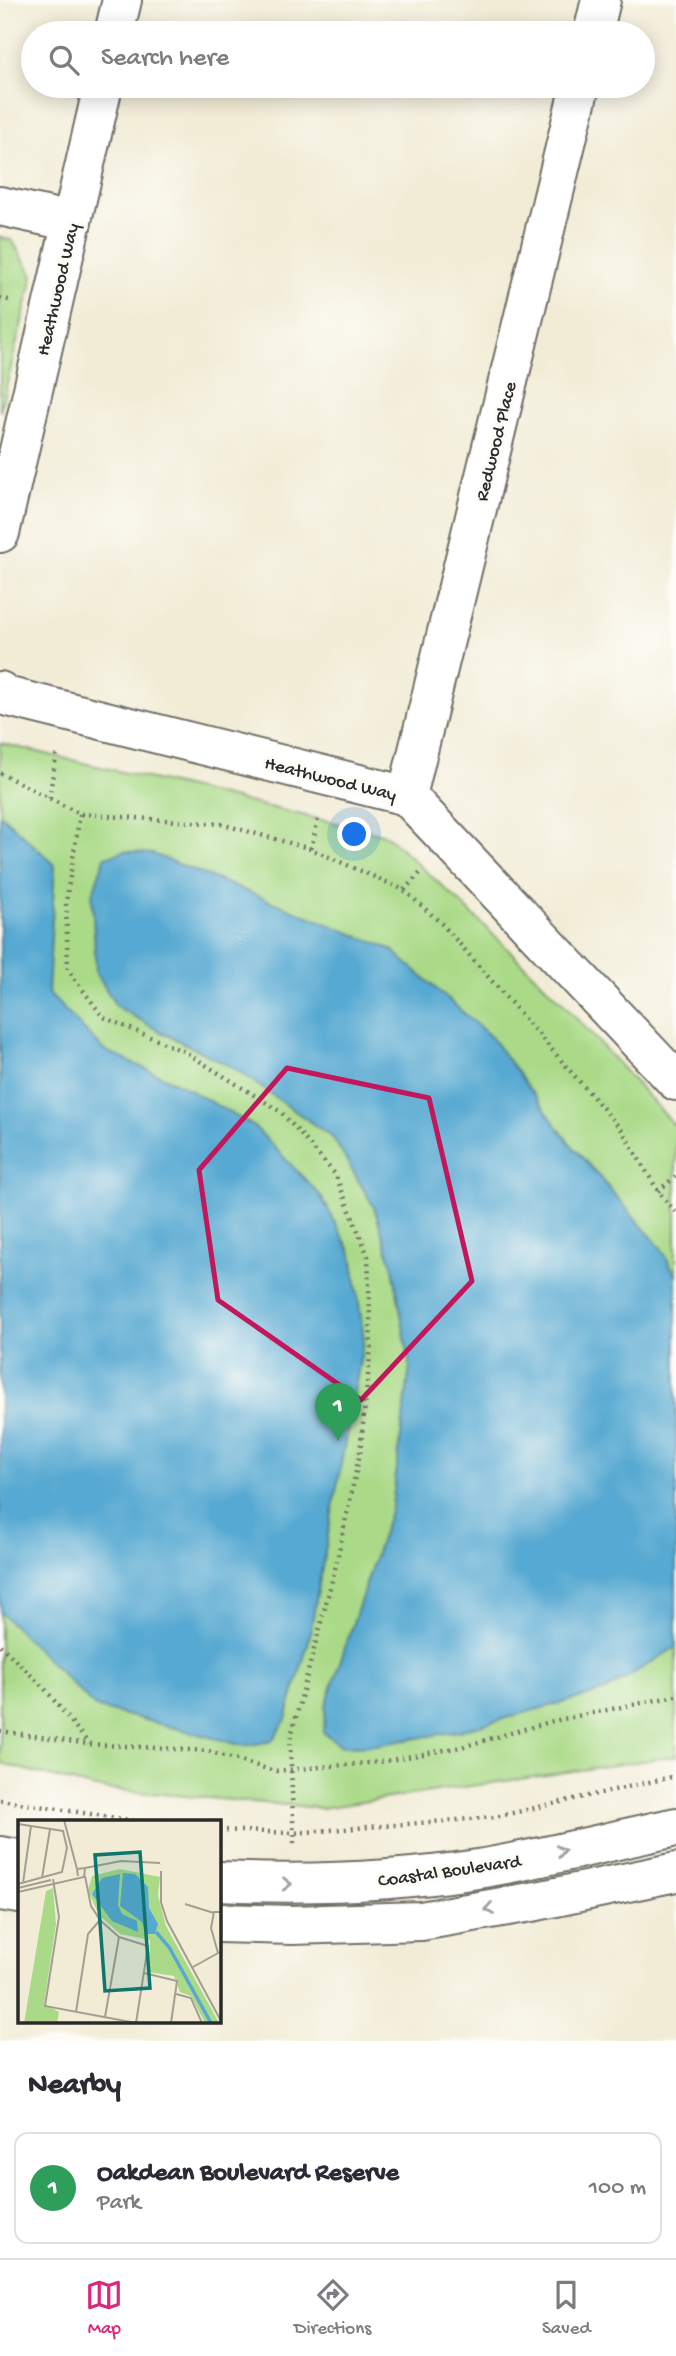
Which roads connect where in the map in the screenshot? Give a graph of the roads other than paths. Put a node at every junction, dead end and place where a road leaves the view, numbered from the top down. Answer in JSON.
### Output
{"nodes":[{"id":1,"x":122,"y":0,"type":"edge"},
{"id":2,"x":601,"y":0,"type":"edge"},
{"id":3,"x":117,"y":21,"type":"edge"},
{"id":4,"x":596,"y":21,"type":"edge"},
{"id":5,"x":100,"y":98,"type":"edge"},
{"id":6,"x":577,"y":98,"type":"edge"},
{"id":7,"x":0,"y":206,"type":"edge"},
{"id":8,"x":72,"y":222,"type":"junction"},
{"id":9,"x":0,"y":533,"type":"edge"},
{"id":10,"x":0,"y":691,"type":"edge"},
{"id":11,"x":407,"y":796,"type":"junction"},
{"id":12,"x":673,"y":1069,"type":"edge"},
{"id":13,"x":676,"y":1827,"type":"edge"},
{"id":14,"x":0,"y":1856,"type":"edge"},
{"id":15,"x":18,"y":1859,"type":"edge"},
{"id":16,"x":676,"y":1872,"type":"edge"},
{"id":17,"x":220,"y":1881,"type":"edge"},
{"id":18,"x":0,"y":1891,"type":"edge"},
{"id":19,"x":18,"y":1894,"type":"edge"},
{"id":20,"x":220,"y":1923,"type":"edge"}],
"edges":[{"from":1,"to":3,"type":"street"},
{"from":2,"to":4,"type":"street"},
{"from":5,"to":8,"type":"street","name":"Heathwood Way"},
{"from":6,"to":11,"type":"street","name":"Redwood Place"},
{"from":7,"to":8,"type":"street"},
{"from":8,"to":9,"type":"street","name":"Heathwood Way"},
{"from":10,"to":11,"type":"street","name":"Heathwood Way"},
{"from":11,"to":12,"type":"street","name":"Heathwood Way"},
{"from":17,"to":13,"type":"street","name":"Coastal Boulevard","one_way":true},
{"from":14,"to":15,"type":"street"},
{"from":16,"to":20,"type":"street","one_way":true},
{"from":18,"to":19,"type":"street"}]}
